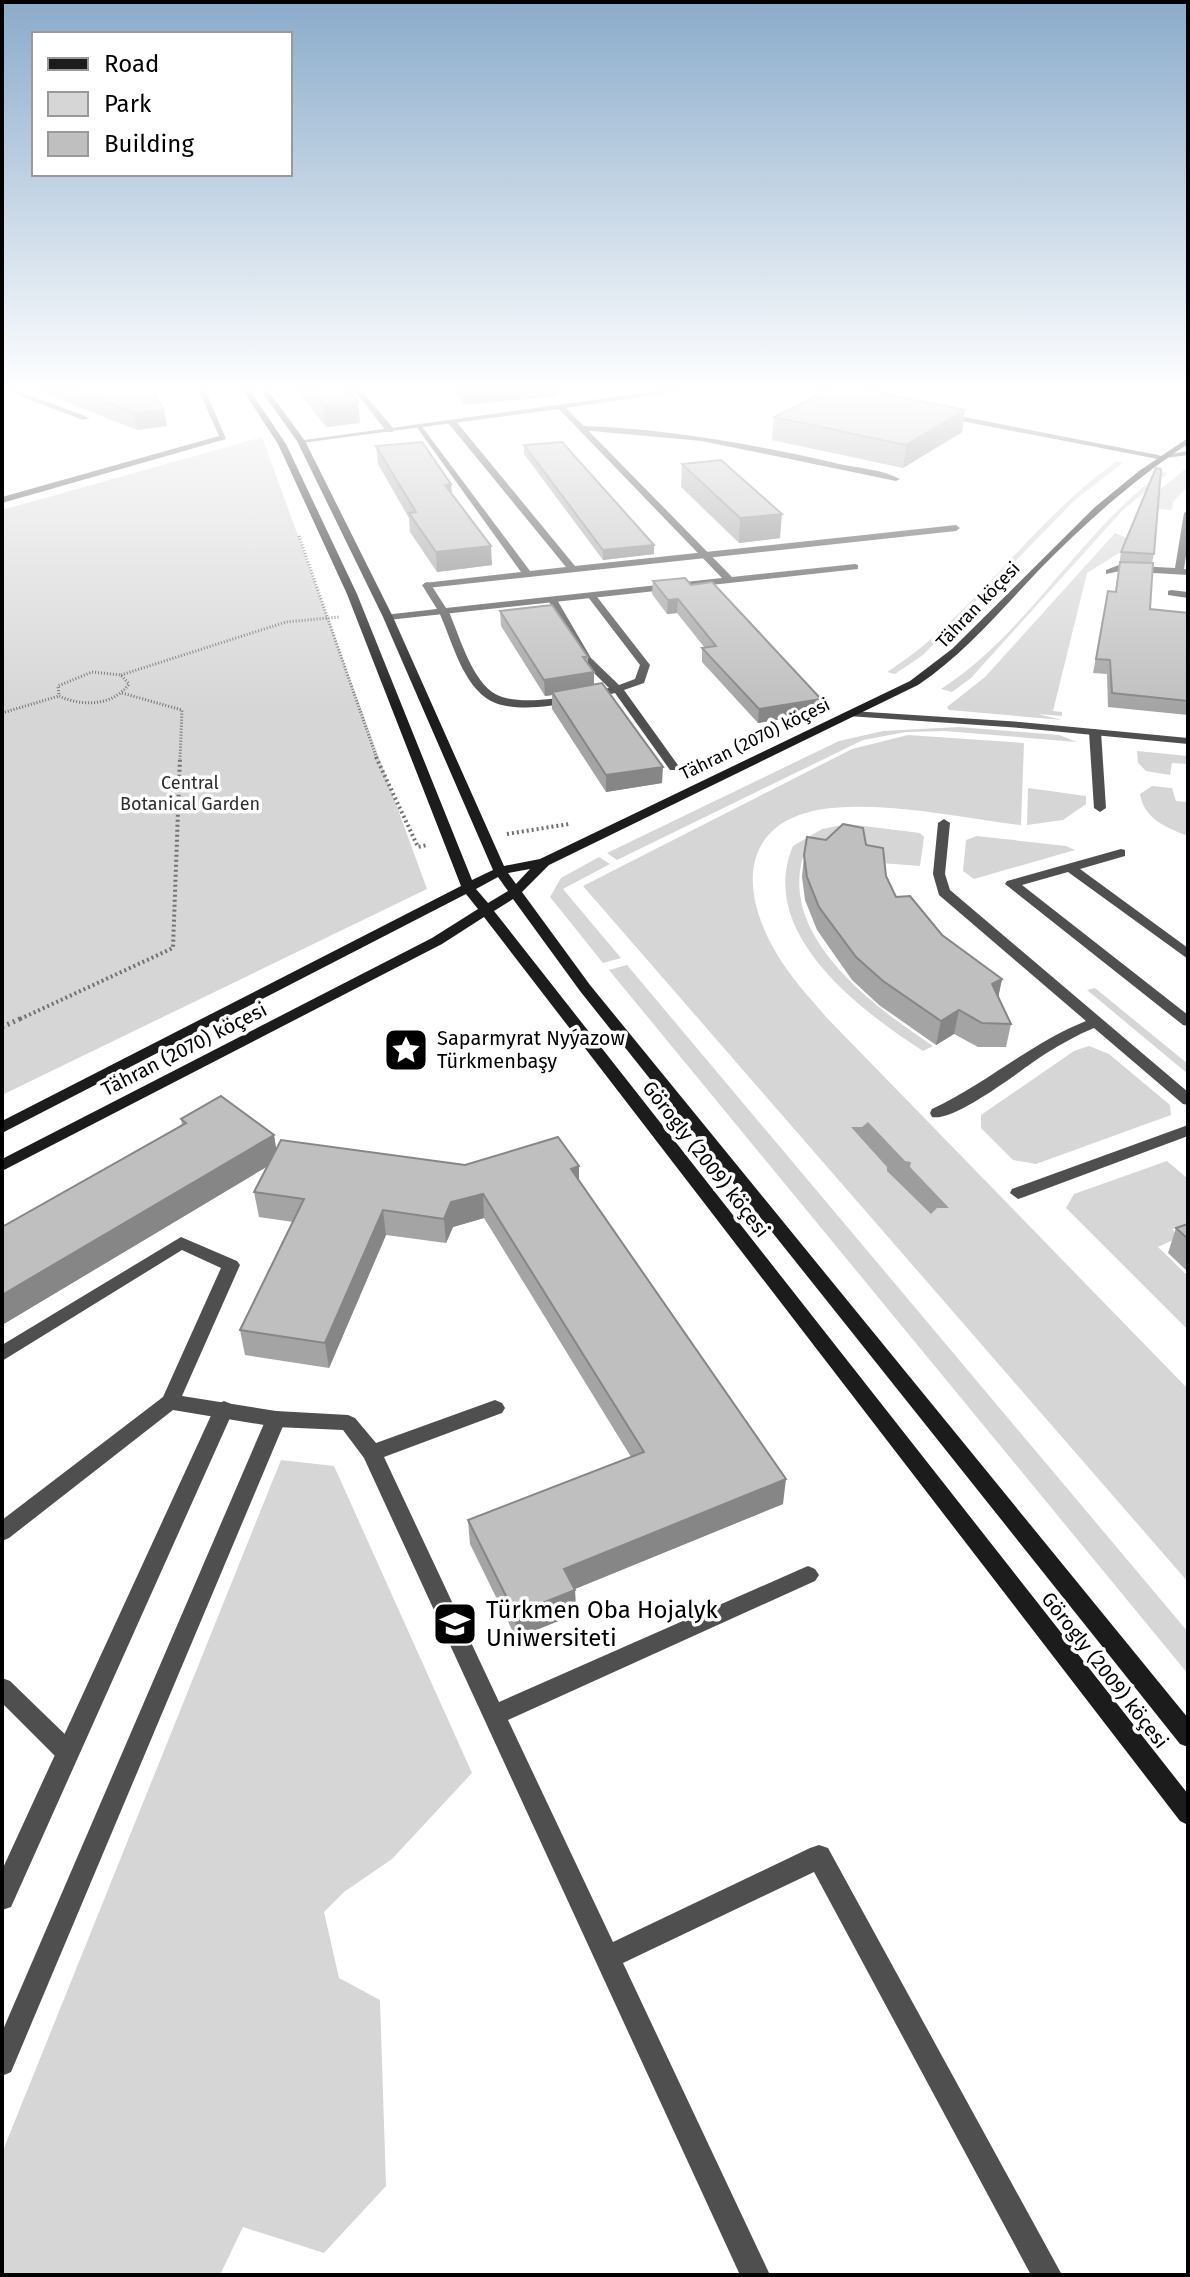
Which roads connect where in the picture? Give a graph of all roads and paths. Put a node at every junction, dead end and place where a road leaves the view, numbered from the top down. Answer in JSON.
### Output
{"nodes":[{"id":1,"x":305,"y":495,"type":"edge"},
{"id":2,"x":328,"y":495,"type":"edge"},
{"id":3,"x":470,"y":495,"type":"edge"},
{"id":4,"x":512,"y":495,"type":"edge"},
{"id":5,"x":648,"y":495,"type":"edge"},
{"id":6,"x":1112,"y":495,"type":"edge"},
{"id":7,"x":1188,"y":499,"type":"edge"},
{"id":8,"x":1188,"y":512,"type":"edge"},
{"id":9,"x":956,"y":528,"type":"dead end"},
{"id":10,"x":297,"y":529,"type":"dead end"},
{"id":11,"x":704,"y":554,"type":"junction"},
{"id":12,"x":855,"y":567,"type":"dead end"},
{"id":13,"x":572,"y":569,"type":"junction"},
{"id":14,"x":1109,"y":572,"type":"dead end"},
{"id":15,"x":1183,"y":572,"type":"edge"},
{"id":16,"x":527,"y":574,"type":"junction"},
{"id":17,"x":730,"y":581,"type":"junction"},
{"id":18,"x":1171,"y":593,"type":"dead end"},
{"id":19,"x":591,"y":595,"type":"junction"},
{"id":20,"x":1188,"y":595,"type":"edge"},
{"id":21,"x":553,"y":600,"type":"junction"},
{"id":22,"x":443,"y":610,"type":"junction"},
{"id":23,"x":360,"y":615,"type":"junction"},
{"id":24,"x":388,"y":617,"type":"junction"},
{"id":25,"x":325,"y":618,"type":"junction"},
{"id":26,"x":121,"y":675,"type":"junction"},
{"id":27,"x":619,"y":691,"type":"junction"},
{"id":28,"x":122,"y":693,"type":"junction"},
{"id":29,"x":59,"y":696,"type":"junction"},
{"id":30,"x":2,"y":713,"type":"edge"},
{"id":31,"x":852,"y":714,"type":"junction"},
{"id":32,"x":1095,"y":732,"type":"junction"},
{"id":33,"x":1188,"y":741,"type":"edge"},
{"id":34,"x":674,"y":768,"type":"dead end"},
{"id":35,"x":1100,"y":808,"type":"dead end"},
{"id":36,"x":944,"y":823,"type":"dead end"},
{"id":37,"x":570,"y":824,"type":"dead end"},
{"id":38,"x":487,"y":837,"type":"junction"},
{"id":39,"x":450,"y":842,"type":"junction"},
{"id":40,"x":1121,"y":853,"type":"dead end"},
{"id":41,"x":544,"y":862,"type":"junction"},
{"id":42,"x":1070,"y":867,"type":"junction"},
{"id":43,"x":500,"y":871,"type":"junction"},
{"id":44,"x":468,"y":887,"type":"junction"},
{"id":45,"x":515,"y":892,"type":"junction"},
{"id":46,"x":484,"y":910,"type":"junction"},
{"id":47,"x":1188,"y":955,"type":"edge"},
{"id":48,"x":1096,"y":1022,"type":"junction"},
{"id":49,"x":1188,"y":1022,"type":"edge"},
{"id":50,"x":2,"y":1027,"type":"edge"},
{"id":51,"x":1188,"y":1100,"type":"edge"},
{"id":52,"x":938,"y":1113,"type":"dead end"},
{"id":53,"x":2,"y":1128,"type":"edge"},
{"id":54,"x":1188,"y":1130,"type":"edge"},
{"id":55,"x":2,"y":1166,"type":"edge"},
{"id":56,"x":1018,"y":1193,"type":"dead end"},
{"id":57,"x":2,"y":1354,"type":"edge"},
{"id":58,"x":170,"y":1402,"type":"junction"},
{"id":59,"x":495,"y":1408,"type":"dead end"},
{"id":60,"x":224,"y":1409,"type":"junction"},
{"id":61,"x":276,"y":1419,"type":"junction"},
{"id":62,"x":372,"y":1453,"type":"junction"},
{"id":63,"x":2,"y":1532,"type":"edge"},
{"id":64,"x":808,"y":1575,"type":"dead end"},
{"id":65,"x":2,"y":1688,"type":"edge"},
{"id":66,"x":494,"y":1715,"type":"junction"},
{"id":67,"x":1188,"y":1736,"type":"edge"},
{"id":68,"x":67,"y":1752,"type":"junction"},
{"id":69,"x":1188,"y":1813,"type":"edge"},
{"id":70,"x":2,"y":1898,"type":"edge"},
{"id":71,"x":608,"y":1957,"type":"junction"},
{"id":72,"x":2,"y":2063,"type":"edge"},
{"id":73,"x":755,"y":2275,"type":"edge"},
{"id":74,"x":1047,"y":2275,"type":"edge"}],
"edges":[{"from":1,"to":23,"type":"main road","name":"Görogly (2009) köçesi"},
{"from":2,"to":24,"type":"main road","name":"Görogly (2009) köçesi"},
{"from":3,"to":16,"type":"street"},
{"from":4,"to":13,"type":"street"},
{"from":5,"to":11,"type":"street"},
{"from":6,"to":31,"type":"main road","name":"Tähran köçesi"},
{"from":7,"to":8,"type":"street"},
{"from":8,"to":15,"type":"street"},
{"from":9,"to":11,"type":"street"},
{"from":10,"to":25,"type":"path"},
{"from":11,"to":13,"type":"street"},
{"from":11,"to":17,"type":"street"},
{"from":12,"to":17,"type":"street"},
{"from":13,"to":16,"type":"street"},
{"from":14,"to":15,"type":"street"},
{"from":16,"to":22,"type":"street"},
{"from":17,"to":19,"type":"street"},
{"from":18,"to":20,"type":"street"},
{"from":19,"to":21,"type":"street"},
{"from":19,"to":27,"type":"street"},
{"from":21,"to":22,"type":"street"},
{"from":21,"to":27,"type":"street"},
{"from":22,"to":24,"type":"street"},
{"from":22,"to":27,"type":"street"},
{"from":23,"to":25,"type":"path"},
{"from":23,"to":39,"type":"main road","name":"Görogly (2009) köçesi"},
{"from":24,"to":38,"type":"main road","name":"Görogly (2009) köçesi"},
{"from":25,"to":26,"type":"path"},
{"from":25,"to":39,"type":"path"},
{"from":26,"to":28,"type":"path"},
{"from":26,"to":29,"type":"path"},
{"from":27,"to":34,"type":"street"},
{"from":28,"to":29,"type":"path"},
{"from":28,"to":50,"type":"path"},
{"from":29,"to":30,"type":"path"},
{"from":31,"to":32,"type":"street","name":"Tähran (2070) köçesi"},
{"from":31,"to":41,"type":"main road","name":"Tähran (2070) köçesi"},
{"from":32,"to":33,"type":"street","name":"Tähran (2070) köçesi"},
{"from":32,"to":35,"type":"street"},
{"from":36,"to":48,"type":"street"},
{"from":37,"to":38,"type":"path"},
{"from":38,"to":43,"type":"main road","name":"Görogly (2009) köçesi"},
{"from":39,"to":44,"type":"main road","name":"Görogly (2009) köçesi"},
{"from":40,"to":42,"type":"street"},
{"from":41,"to":43,"type":"main road","name":"Tähran (2070) köçesi"},
{"from":41,"to":45,"type":"main road","name":"Tähran (2070) köçesi"},
{"from":42,"to":47,"type":"street"},
{"from":42,"to":49,"type":"street"},
{"from":43,"to":44,"type":"main road","name":"Tähran (2070) köçesi"},
{"from":43,"to":45,"type":"main road","name":"Görogly (2009) köçesi"},
{"from":44,"to":46,"type":"main road","name":"Görogly (2009) köçesi"},
{"from":44,"to":53,"type":"main road","name":"Tähran (2070) köçesi"},
{"from":45,"to":46,"type":"main road","name":"Tähran (2070) köçesi"},
{"from":45,"to":67,"type":"main road","name":"Görogly (2009) köçesi"},
{"from":46,"to":55,"type":"main road","name":"Tähran (2070) köçesi"},
{"from":46,"to":69,"type":"main road","name":"Görogly (2009) köçesi"},
{"from":48,"to":51,"type":"street"},
{"from":48,"to":52,"type":"street"},
{"from":54,"to":56,"type":"street"},
{"from":57,"to":58,"type":"street"},
{"from":58,"to":60,"type":"street"},
{"from":58,"to":63,"type":"street"},
{"from":59,"to":62,"type":"street"},
{"from":60,"to":61,"type":"street"},
{"from":60,"to":68,"type":"street"},
{"from":61,"to":62,"type":"street"},
{"from":61,"to":72,"type":"street"},
{"from":62,"to":66,"type":"street"},
{"from":64,"to":66,"type":"street"},
{"from":65,"to":68,"type":"street"},
{"from":66,"to":71,"type":"street"},
{"from":68,"to":70,"type":"street"},
{"from":71,"to":73,"type":"street"},
{"from":71,"to":74,"type":"street"}]}
